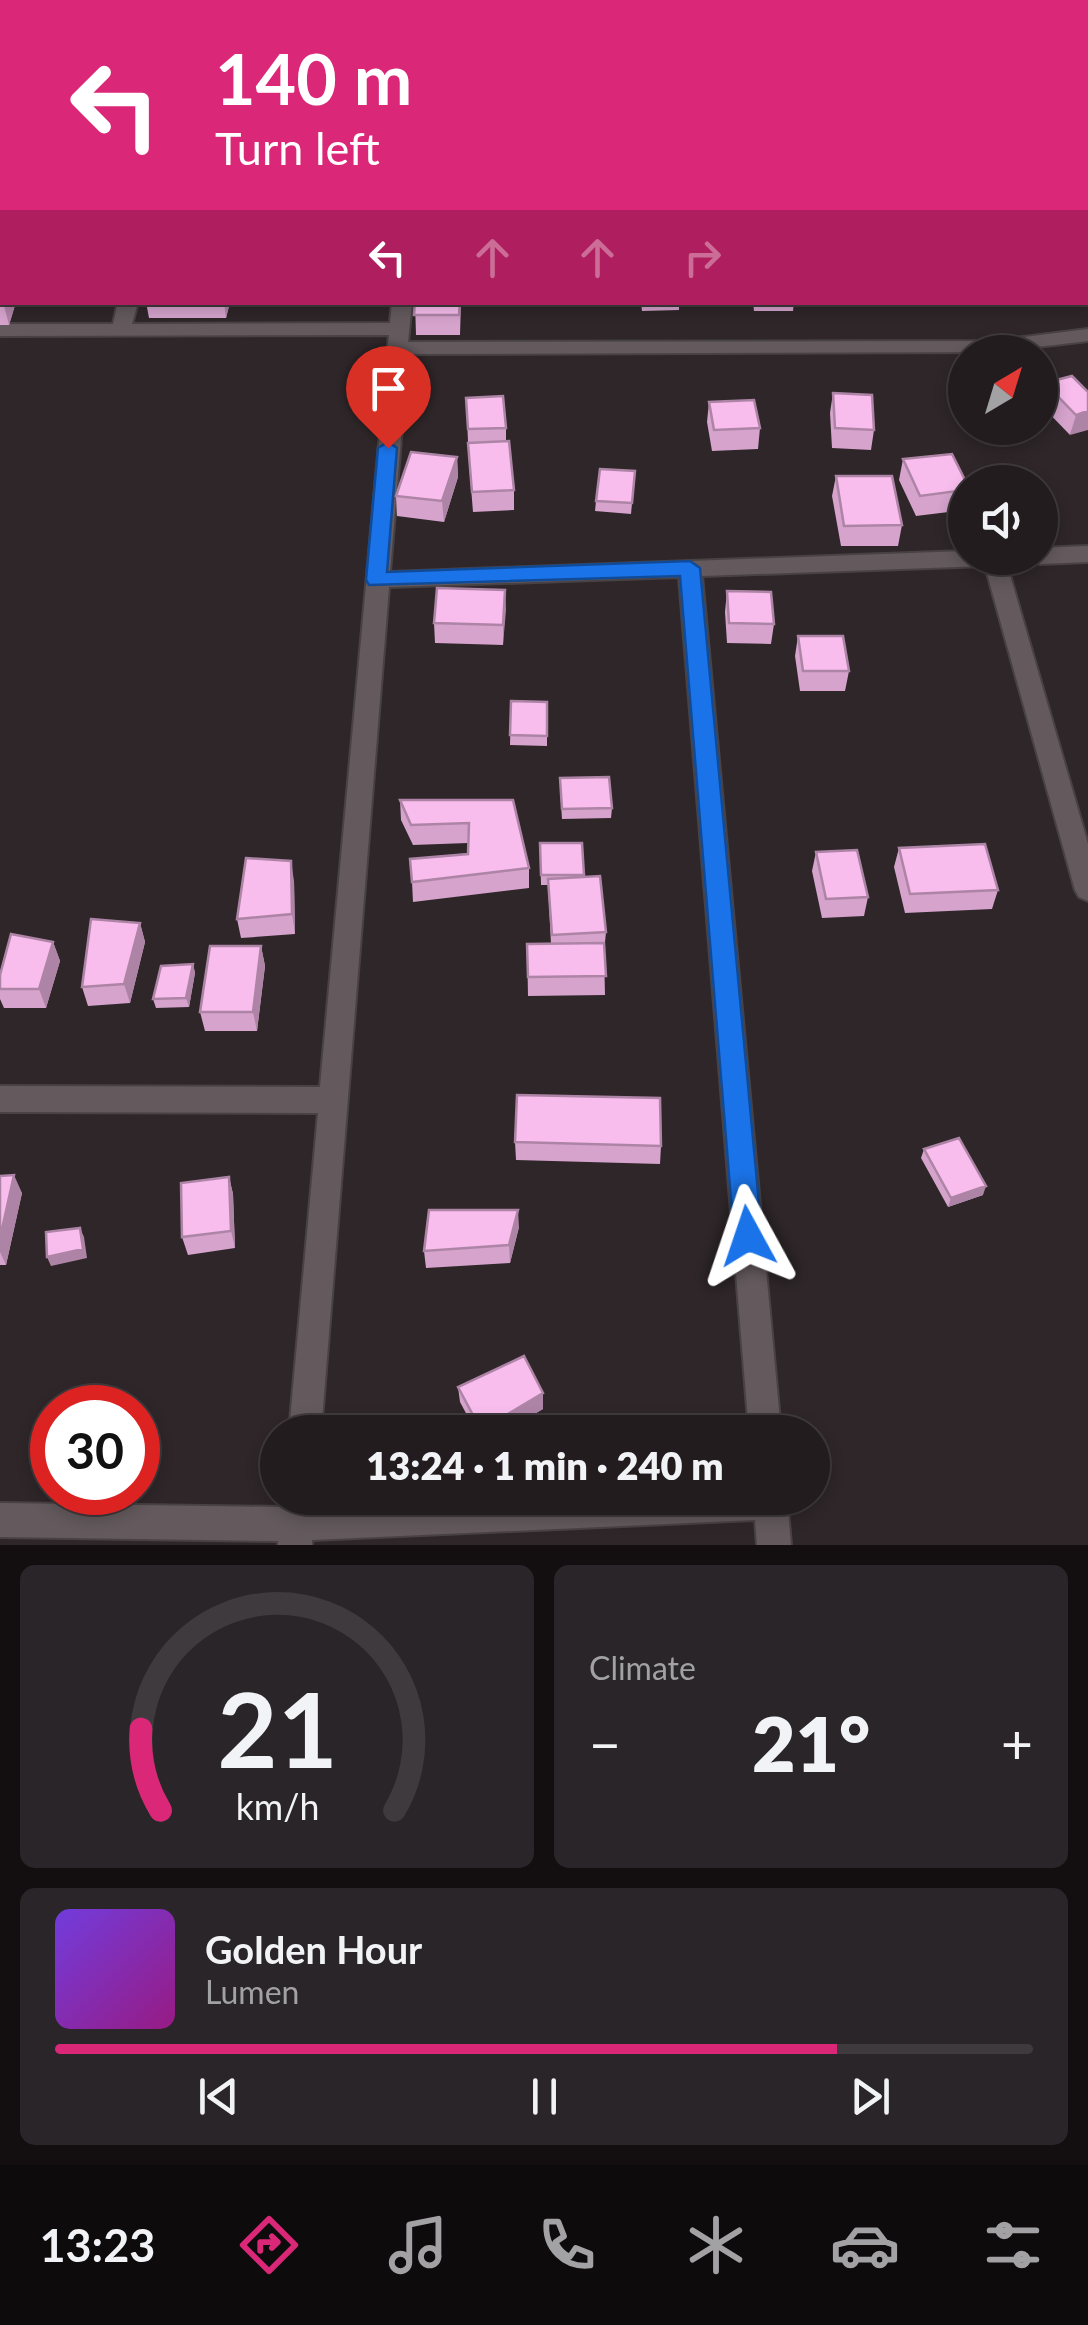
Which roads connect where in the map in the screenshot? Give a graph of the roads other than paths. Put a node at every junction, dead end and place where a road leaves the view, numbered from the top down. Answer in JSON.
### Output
{"nodes":[{"id":1,"x":127,"y":305,"type":"edge"},
{"id":2,"x":399,"y":326,"type":"edge"},
{"id":3,"x":121,"y":328,"type":"junction"},
{"id":4,"x":0,"y":330,"type":"edge"},
{"id":5,"x":1088,"y":335,"type":"edge"},
{"id":6,"x":1088,"y":554,"type":"edge"},
{"id":7,"x":1058,"y":555,"type":"edge"},
{"id":8,"x":948,"y":559,"type":"edge"},
{"id":9,"x":690,"y":568,"type":"junction"},
{"id":10,"x":997,"y":575,"type":"edge"},
{"id":11,"x":376,"y":580,"type":"junction"},
{"id":12,"x":1088,"y":890,"type":"edge"},
{"id":13,"x":0,"y":1098,"type":"edge"},
{"id":14,"x":333,"y":1100,"type":"junction"},
{"id":15,"x":306,"y":1415,"type":"edge"},
{"id":16,"x":764,"y":1415,"type":"edge"},
{"id":17,"x":448,"y":1515,"type":"edge"},
{"id":18,"x":772,"y":1515,"type":"edge"},
{"id":19,"x":0,"y":1520,"type":"edge"},
{"id":20,"x":297,"y":1522,"type":"edge"},
{"id":21,"x":774,"y":1545,"type":"edge"}],
"edges":[{"from":1,"to":3,"type":"street"},
{"from":2,"to":3,"type":"street"},
{"from":2,"to":5,"type":"street"},
{"from":2,"to":11,"type":"street"},
{"from":3,"to":4,"type":"street"},
{"from":6,"to":7,"type":"street"},
{"from":8,"to":9,"type":"street"},
{"from":9,"to":11,"type":"street"},
{"from":9,"to":16,"type":"street"},
{"from":10,"to":12,"type":"street"},
{"from":11,"to":14,"type":"street"},
{"from":13,"to":14,"type":"street"},
{"from":14,"to":15,"type":"street"},
{"from":17,"to":20,"type":"street"},
{"from":18,"to":21,"type":"street"},
{"from":19,"to":20,"type":"street"}]}
